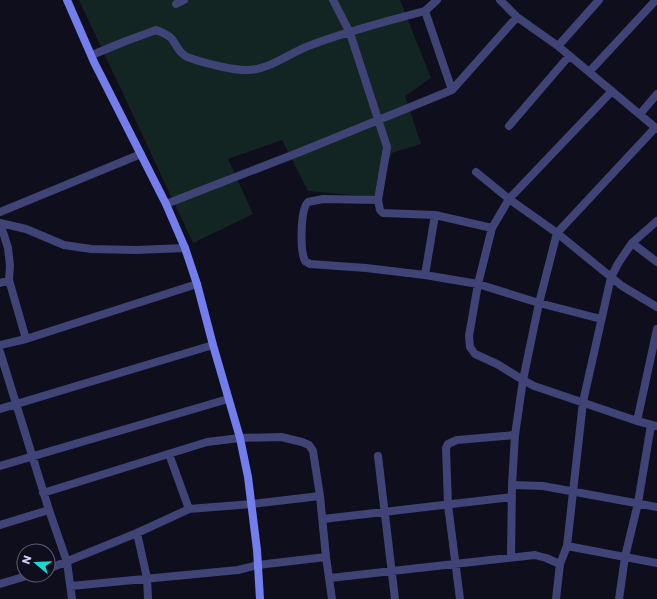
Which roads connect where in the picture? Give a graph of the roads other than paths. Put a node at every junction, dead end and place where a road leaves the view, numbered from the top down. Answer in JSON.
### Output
{"nodes":[{"id":1,"x":67,"y":0,"type":"edge"},
{"id":2,"x":333,"y":0,"type":"edge"},
{"id":3,"x":437,"y":0,"type":"edge"},
{"id":4,"x":501,"y":0,"type":"edge"},
{"id":5,"x":599,"y":0,"type":"edge"},
{"id":6,"x":656,"y":0,"type":"edge"},
{"id":7,"x":425,"y":11,"type":"junction"},
{"id":8,"x":517,"y":17,"type":"junction"},
{"id":9,"x":350,"y":33,"type":"junction"},
{"id":10,"x":558,"y":46,"type":"junction"},
{"id":11,"x":92,"y":55,"type":"junction"},
{"id":12,"x":569,"y":56,"type":"junction"},
{"id":13,"x":589,"y":72,"type":"junction"},
{"id":14,"x":452,"y":90,"type":"junction"},
{"id":15,"x":612,"y":91,"type":"junction"},
{"id":16,"x":657,"y":94,"type":"edge"},
{"id":17,"x":640,"y":114,"type":"junction"},
{"id":18,"x":379,"y":119,"type":"junction"},
{"id":19,"x":509,"y":126,"type":"dead end"},
{"id":20,"x":656,"y":129,"type":"edge"},
{"id":21,"x":141,"y":154,"type":"junction"},
{"id":22,"x":476,"y":172,"type":"dead end"},
{"id":23,"x":509,"y":199,"type":"junction"},
{"id":24,"x":378,"y":200,"type":"junction"},
{"id":25,"x":166,"y":204,"type":"junction"},
{"id":26,"x":0,"y":212,"type":"edge"},
{"id":27,"x":435,"y":215,"type":"junction"},
{"id":28,"x":657,"y":221,"type":"edge"},
{"id":29,"x":0,"y":224,"type":"edge"},
{"id":30,"x":492,"y":228,"type":"junction"},
{"id":31,"x":557,"y":233,"type":"junction"},
{"id":32,"x":632,"y":243,"type":"junction"},
{"id":33,"x":185,"y":248,"type":"junction"},
{"id":34,"x":657,"y":262,"type":"edge"},
{"id":35,"x":425,"y":275,"type":"junction"},
{"id":36,"x":611,"y":277,"type":"junction"},
{"id":37,"x":9,"y":280,"type":"junction"},
{"id":38,"x":0,"y":283,"type":"edge"},
{"id":39,"x":197,"y":284,"type":"junction"},
{"id":40,"x":478,"y":284,"type":"junction"},
{"id":41,"x":539,"y":302,"type":"junction"},
{"id":42,"x":657,"y":307,"type":"edge"},
{"id":43,"x":601,"y":319,"type":"junction"},
{"id":44,"x":657,"y":329,"type":"edge"},
{"id":45,"x":26,"y":339,"type":"junction"},
{"id":46,"x":0,"y":345,"type":"edge"},
{"id":47,"x":213,"y":345,"type":"junction"},
{"id":48,"x":0,"y":352,"type":"edge"},
{"id":49,"x":523,"y":380,"type":"junction"},
{"id":50,"x":228,"y":399,"type":"junction"},
{"id":51,"x":583,"y":402,"type":"junction"},
{"id":52,"x":16,"y":405,"type":"junction"},
{"id":53,"x":0,"y":409,"type":"edge"},
{"id":54,"x":637,"y":421,"type":"junction"},
{"id":55,"x":654,"y":425,"type":"edge"},
{"id":56,"x":515,"y":435,"type":"junction"},
{"id":57,"x":240,"y":438,"type":"junction"},
{"id":58,"x":169,"y":454,"type":"junction"},
{"id":59,"x":32,"y":456,"type":"junction"},
{"id":60,"x":378,"y":456,"type":"dead end"},
{"id":61,"x":0,"y":466,"type":"edge"},
{"id":62,"x":512,"y":485,"type":"junction"},
{"id":63,"x":573,"y":491,"type":"junction"},
{"id":64,"x":43,"y":493,"type":"junction"},
{"id":65,"x":320,"y":496,"type":"junction"},
{"id":66,"x":512,"y":497,"type":"junction"},
{"id":67,"x":638,"y":503,"type":"junction"},
{"id":68,"x":252,"y":504,"type":"junction"},
{"id":69,"x":448,"y":505,"type":"junction"},
{"id":70,"x":657,"y":507,"type":"edge"},
{"id":71,"x":188,"y":509,"type":"junction"},
{"id":72,"x":49,"y":510,"type":"junction"},
{"id":73,"x":384,"y":512,"type":"junction"},
{"id":74,"x":323,"y":519,"type":"junction"},
{"id":75,"x":0,"y":525,"type":"edge"},
{"id":76,"x":137,"y":533,"type":"junction"},
{"id":77,"x":567,"y":546,"type":"junction"},
{"id":78,"x":326,"y":557,"type":"junction"},
{"id":79,"x":625,"y":557,"type":"junction"},
{"id":80,"x":512,"y":558,"type":"junction"},
{"id":81,"x":66,"y":562,"type":"junction"},
{"id":82,"x":657,"y":563,"type":"edge"},
{"id":83,"x":456,"y":564,"type":"junction"},
{"id":84,"x":560,"y":564,"type":"junction"},
{"id":85,"x":258,"y":565,"type":"junction"},
{"id":86,"x":56,"y":566,"type":"edge"},
{"id":87,"x":391,"y":572,"type":"junction"},
{"id":88,"x":147,"y":578,"type":"junction"},
{"id":89,"x":330,"y":578,"type":"junction"},
{"id":90,"x":16,"y":579,"type":"edge"},
{"id":91,"x":0,"y":584,"type":"edge"},
{"id":92,"x":71,"y":586,"type":"junction"},
{"id":93,"x":72,"y":599,"type":"edge"},
{"id":94,"x":148,"y":599,"type":"edge"},
{"id":95,"x":260,"y":599,"type":"edge"},
{"id":96,"x":332,"y":599,"type":"edge"},
{"id":97,"x":395,"y":599,"type":"edge"},
{"id":98,"x":460,"y":599,"type":"edge"},
{"id":99,"x":556,"y":599,"type":"edge"},
{"id":100,"x":619,"y":599,"type":"edge"}],
"edges":[{"from":1,"to":11,"type":"street"},
{"from":2,"to":9,"type":"street"},
{"from":3,"to":7,"type":"street"},
{"from":4,"to":8,"type":"street"},
{"from":5,"to":10,"type":"street"},
{"from":6,"to":13,"type":"street"},
{"from":7,"to":9,"type":"street"},
{"from":7,"to":14,"type":"street"},
{"from":8,"to":10,"type":"street"},
{"from":8,"to":14,"type":"street"},
{"from":9,"to":11,"type":"street"},
{"from":9,"to":18,"type":"street"},
{"from":10,"to":12,"type":"street"},
{"from":11,"to":21,"type":"street"},
{"from":12,"to":13,"type":"street"},
{"from":12,"to":19,"type":"street"},
{"from":13,"to":15,"type":"street"},
{"from":14,"to":18,"type":"street"},
{"from":15,"to":17,"type":"street"},
{"from":15,"to":23,"type":"street"},
{"from":16,"to":17,"type":"street"},
{"from":17,"to":20,"type":"street"},
{"from":18,"to":24,"type":"street"},
{"from":18,"to":25,"type":"street"},
{"from":20,"to":31,"type":"street"},
{"from":21,"to":25,"type":"street"},
{"from":21,"to":26,"type":"street"},
{"from":22,"to":23,"type":"street"},
{"from":23,"to":30,"type":"street"},
{"from":23,"to":31,"type":"street"},
{"from":24,"to":27,"type":"street"},
{"from":24,"to":35,"type":"street"},
{"from":25,"to":33,"type":"street"},
{"from":27,"to":30,"type":"street"},
{"from":27,"to":35,"type":"street"},
{"from":28,"to":32,"type":"street"},
{"from":29,"to":33,"type":"street"},
{"from":29,"to":37,"type":"street"},
{"from":30,"to":40,"type":"street"},
{"from":31,"to":36,"type":"street"},
{"from":31,"to":41,"type":"street"},
{"from":32,"to":34,"type":"street"},
{"from":32,"to":36,"type":"street"},
{"from":33,"to":39,"type":"street"},
{"from":35,"to":40,"type":"street"},
{"from":36,"to":42,"type":"street"},
{"from":36,"to":43,"type":"street"},
{"from":37,"to":38,"type":"street"},
{"from":37,"to":45,"type":"street"},
{"from":39,"to":45,"type":"street"},
{"from":39,"to":47,"type":"street"},
{"from":40,"to":41,"type":"street"},
{"from":40,"to":49,"type":"street"},
{"from":41,"to":43,"type":"street"},
{"from":41,"to":49,"type":"street"},
{"from":43,"to":51,"type":"street"},
{"from":44,"to":54,"type":"street"},
{"from":45,"to":46,"type":"street"},
{"from":47,"to":50,"type":"street"},
{"from":47,"to":52,"type":"street"},
{"from":48,"to":52,"type":"street"},
{"from":49,"to":51,"type":"street"},
{"from":49,"to":56,"type":"street"},
{"from":50,"to":57,"type":"street"},
{"from":50,"to":59,"type":"street"},
{"from":51,"to":54,"type":"street"},
{"from":51,"to":63,"type":"street"},
{"from":52,"to":53,"type":"street"},
{"from":52,"to":59,"type":"street"},
{"from":54,"to":55,"type":"street"},
{"from":55,"to":67,"type":"street"},
{"from":56,"to":62,"type":"street"},
{"from":56,"to":69,"type":"street"},
{"from":57,"to":58,"type":"street"},
{"from":57,"to":65,"type":"street"},
{"from":57,"to":68,"type":"street"},
{"from":58,"to":64,"type":"street"},
{"from":58,"to":71,"type":"street"},
{"from":59,"to":61,"type":"street"},
{"from":59,"to":64,"type":"street"},
{"from":60,"to":73,"type":"street"},
{"from":62,"to":63,"type":"street"},
{"from":62,"to":66,"type":"street"},
{"from":63,"to":67,"type":"street"},
{"from":63,"to":77,"type":"street"},
{"from":64,"to":72,"type":"street"},
{"from":65,"to":68,"type":"street"},
{"from":65,"to":74,"type":"street"},
{"from":66,"to":69,"type":"street"},
{"from":66,"to":80,"type":"street"},
{"from":67,"to":70,"type":"street"},
{"from":67,"to":79,"type":"street"},
{"from":68,"to":71,"type":"street"},
{"from":68,"to":85,"type":"street"},
{"from":69,"to":73,"type":"street"},
{"from":69,"to":83,"type":"street"},
{"from":71,"to":76,"type":"street"},
{"from":72,"to":75,"type":"street"},
{"from":72,"to":81,"type":"street"},
{"from":73,"to":74,"type":"street"},
{"from":73,"to":87,"type":"street"},
{"from":74,"to":78,"type":"street"},
{"from":76,"to":81,"type":"street"},
{"from":76,"to":88,"type":"street"},
{"from":77,"to":79,"type":"street"},
{"from":77,"to":84,"type":"street"},
{"from":78,"to":85,"type":"street"},
{"from":78,"to":89,"type":"street"},
{"from":79,"to":82,"type":"street"},
{"from":79,"to":100,"type":"street"},
{"from":80,"to":83,"type":"street"},
{"from":80,"to":84,"type":"street"},
{"from":81,"to":86,"type":"street"},
{"from":81,"to":92,"type":"street"},
{"from":83,"to":87,"type":"street"},
{"from":83,"to":98,"type":"street"},
{"from":84,"to":99,"type":"street"},
{"from":85,"to":88,"type":"street"},
{"from":85,"to":95,"type":"street"},
{"from":87,"to":89,"type":"street"},
{"from":87,"to":97,"type":"street"},
{"from":88,"to":92,"type":"street"},
{"from":88,"to":94,"type":"street"},
{"from":89,"to":96,"type":"street"},
{"from":90,"to":91,"type":"street"},
{"from":92,"to":93,"type":"street"}]}
